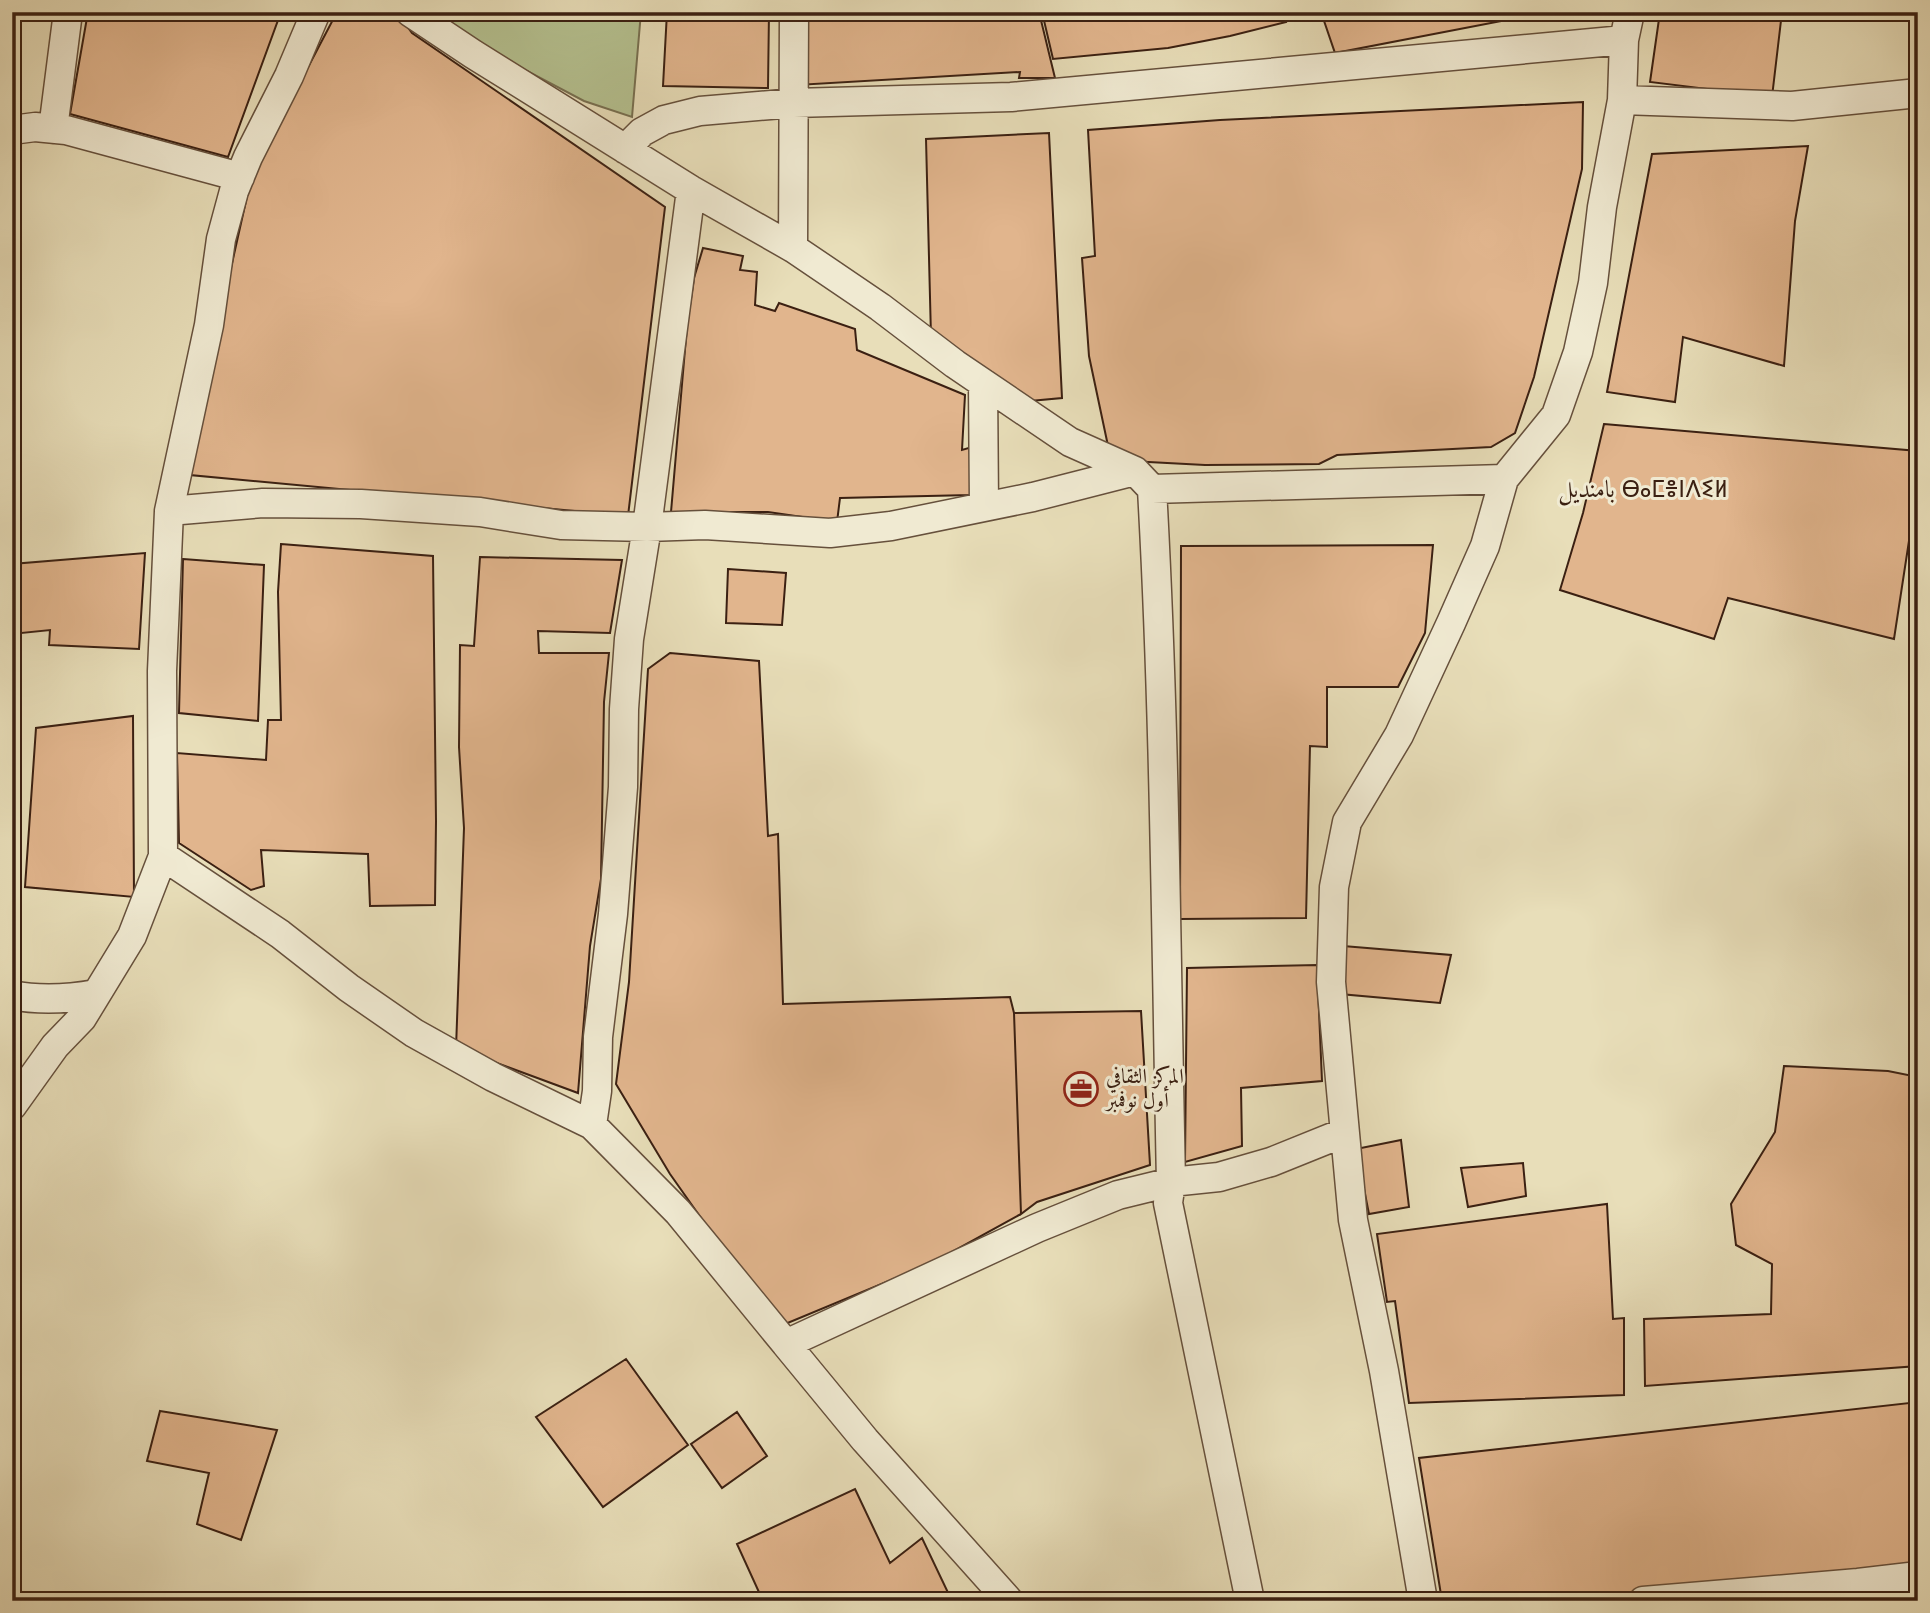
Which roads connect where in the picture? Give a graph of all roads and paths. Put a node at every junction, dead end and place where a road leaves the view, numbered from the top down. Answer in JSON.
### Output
{"nodes":[{"id":1,"x":68,"y":12,"type":"edge"},
{"id":2,"x":316,"y":12,"type":"edge"},
{"id":3,"x":411,"y":12,"type":"edge"},
{"id":4,"x":794,"y":12,"type":"edge"},
{"id":5,"x":1630,"y":12,"type":"edge"},
{"id":6,"x":1624,"y":40,"type":"junction"},
{"id":7,"x":1918,"y":93,"type":"edge"},
{"id":8,"x":1622,"y":100,"type":"junction"},
{"id":9,"x":794,"y":103,"type":"junction"},
{"id":10,"x":53,"y":129,"type":"junction"},
{"id":11,"x":12,"y":130,"type":"edge"},
{"id":12,"x":625,"y":149,"type":"junction"},
{"id":13,"x":240,"y":177,"type":"junction"},
{"id":14,"x":691,"y":190,"type":"junction"},
{"id":15,"x":793,"y":248,"type":"junction"},
{"id":16,"x":983,"y":383,"type":"junction"},
{"id":17,"x":1504,"y":479,"type":"junction"},
{"id":18,"x":1143,"y":480,"type":"junction"},
{"id":19,"x":984,"y":506,"type":"junction"},
{"id":20,"x":169,"y":511,"type":"junction"},
{"id":21,"x":647,"y":527,"type":"junction"},
{"id":22,"x":163,"y":856,"type":"junction"},
{"id":23,"x":12,"y":995,"type":"edge"},
{"id":24,"x":96,"y":995,"type":"junction"},
{"id":25,"x":12,"y":1106,"type":"edge"},
{"id":26,"x":592,"y":1125,"type":"junction"},
{"id":27,"x":1343,"y":1133,"type":"junction"},
{"id":28,"x":1171,"y":1182,"type":"junction"},
{"id":29,"x":786,"y":1344,"type":"junction"},
{"id":30,"x":1918,"y":1576,"type":"edge"},
{"id":31,"x":1859,"y":1592,"type":"edge"},
{"id":32,"x":1009,"y":1601,"type":"edge"},
{"id":33,"x":1250,"y":1601,"type":"edge"},
{"id":34,"x":1423,"y":1601,"type":"edge"},
{"id":35,"x":1643,"y":1601,"type":"edge"}],
"edges":[{"from":1,"to":10,"type":"street"},
{"from":2,"to":13,"type":"street"},
{"from":3,"to":12,"type":"street"},
{"from":4,"to":9,"type":"street"},
{"from":5,"to":6,"type":"street"},
{"from":6,"to":8,"type":"street"},
{"from":6,"to":9,"type":"street"},
{"from":7,"to":8,"type":"street"},
{"from":8,"to":17,"type":"street"},
{"from":9,"to":12,"type":"street"},
{"from":9,"to":15,"type":"street"},
{"from":10,"to":11,"type":"street"},
{"from":10,"to":13,"type":"street"},
{"from":12,"to":14,"type":"street"},
{"from":13,"to":20,"type":"street"},
{"from":14,"to":15,"type":"street"},
{"from":14,"to":21,"type":"street"},
{"from":15,"to":16,"type":"street"},
{"from":16,"to":18,"type":"street"},
{"from":16,"to":19,"type":"street"},
{"from":17,"to":18,"type":"street"},
{"from":17,"to":27,"type":"street"},
{"from":18,"to":19,"type":"street"},
{"from":18,"to":28,"type":"street"},
{"from":19,"to":21,"type":"street"},
{"from":20,"to":21,"type":"street"},
{"from":20,"to":22,"type":"street"},
{"from":21,"to":26,"type":"street"},
{"from":22,"to":24,"type":"street"},
{"from":22,"to":26,"type":"street"},
{"from":23,"to":24,"type":"street"},
{"from":24,"to":25,"type":"street"},
{"from":26,"to":29,"type":"street"},
{"from":27,"to":28,"type":"street"},
{"from":27,"to":34,"type":"street"},
{"from":28,"to":29,"type":"street"},
{"from":28,"to":33,"type":"street"},
{"from":29,"to":32,"type":"street"},
{"from":30,"to":31,"type":"street"},
{"from":31,"to":35,"type":"street"}]}
